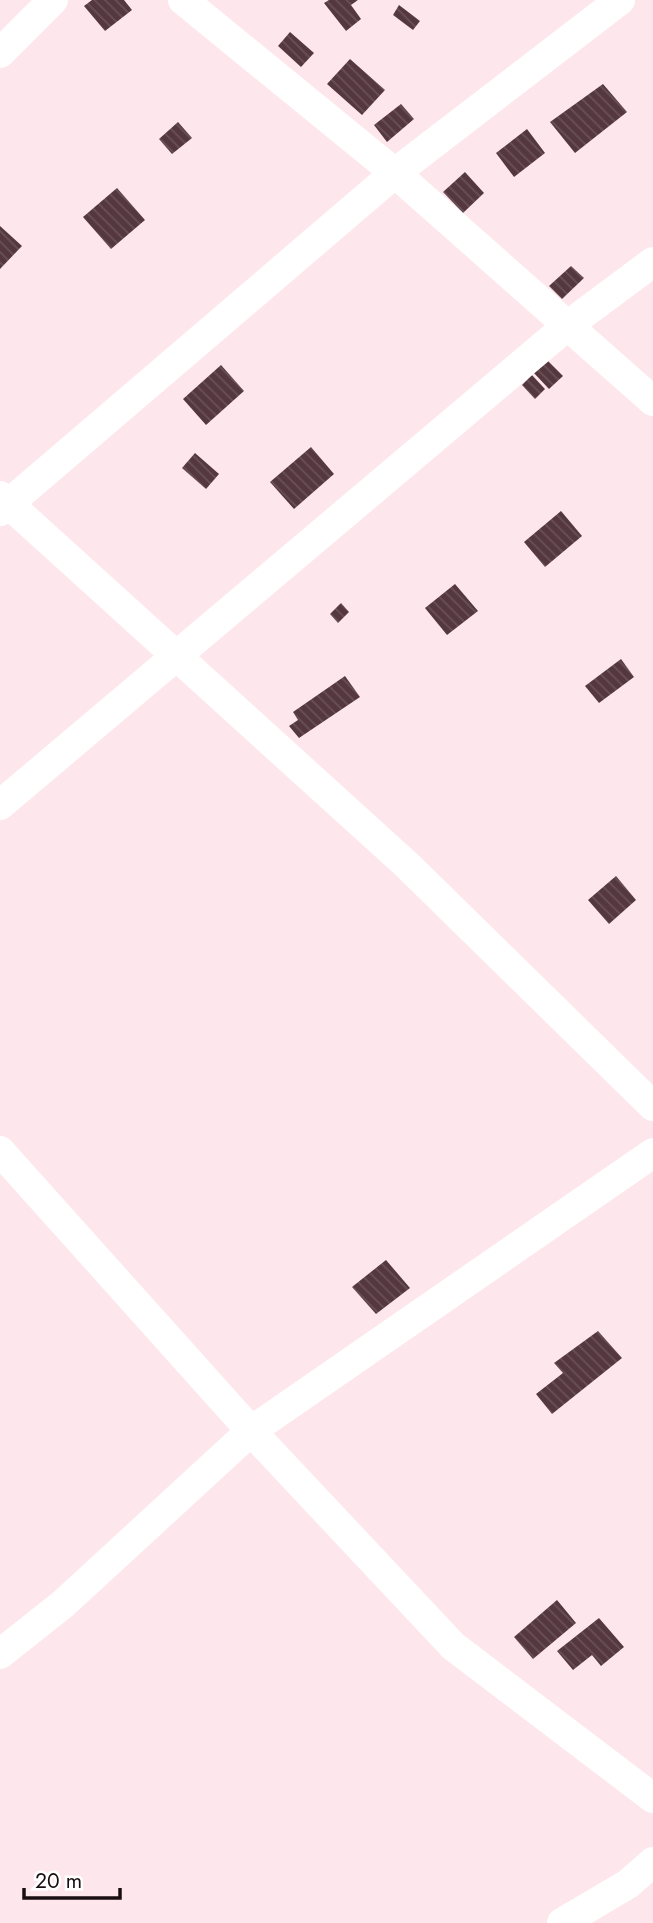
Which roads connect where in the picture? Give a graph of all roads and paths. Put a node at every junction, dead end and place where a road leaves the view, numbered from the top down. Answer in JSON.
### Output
{"nodes":[{"id":1,"x":53,"y":0,"type":"edge"},
{"id":2,"x":183,"y":0,"type":"edge"},
{"id":3,"x":620,"y":0,"type":"edge"},
{"id":4,"x":0,"y":53,"type":"edge"},
{"id":5,"x":395,"y":173,"type":"junction"},
{"id":6,"x":653,"y":262,"type":"edge"},
{"id":7,"x":567,"y":326,"type":"junction"},
{"id":8,"x":653,"y":401,"type":"edge"},
{"id":9,"x":3,"y":504,"type":"edge"},
{"id":10,"x":176,"y":656,"type":"junction"},
{"id":11,"x":0,"y":805,"type":"edge"},
{"id":12,"x":653,"y":1106,"type":"edge"},
{"id":13,"x":0,"y":1151,"type":"edge"},
{"id":14,"x":653,"y":1153,"type":"edge"},
{"id":15,"x":251,"y":1431,"type":"junction"},
{"id":16,"x":0,"y":1654,"type":"edge"},
{"id":17,"x":653,"y":1798,"type":"edge"},
{"id":18,"x":653,"y":1862,"type":"edge"},
{"id":19,"x":562,"y":1923,"type":"edge"}],
"edges":[{"from":1,"to":4,"type":"street"},
{"from":2,"to":5,"type":"street"},
{"from":3,"to":5,"type":"street"},
{"from":5,"to":7,"type":"street"},
{"from":5,"to":9,"type":"street"},
{"from":6,"to":7,"type":"street"},
{"from":7,"to":8,"type":"street"},
{"from":7,"to":10,"type":"street"},
{"from":9,"to":10,"type":"street"},
{"from":10,"to":11,"type":"street"},
{"from":10,"to":12,"type":"street"},
{"from":13,"to":15,"type":"street"},
{"from":14,"to":15,"type":"street"},
{"from":15,"to":16,"type":"street"},
{"from":15,"to":17,"type":"street"},
{"from":18,"to":19,"type":"street"}]}
